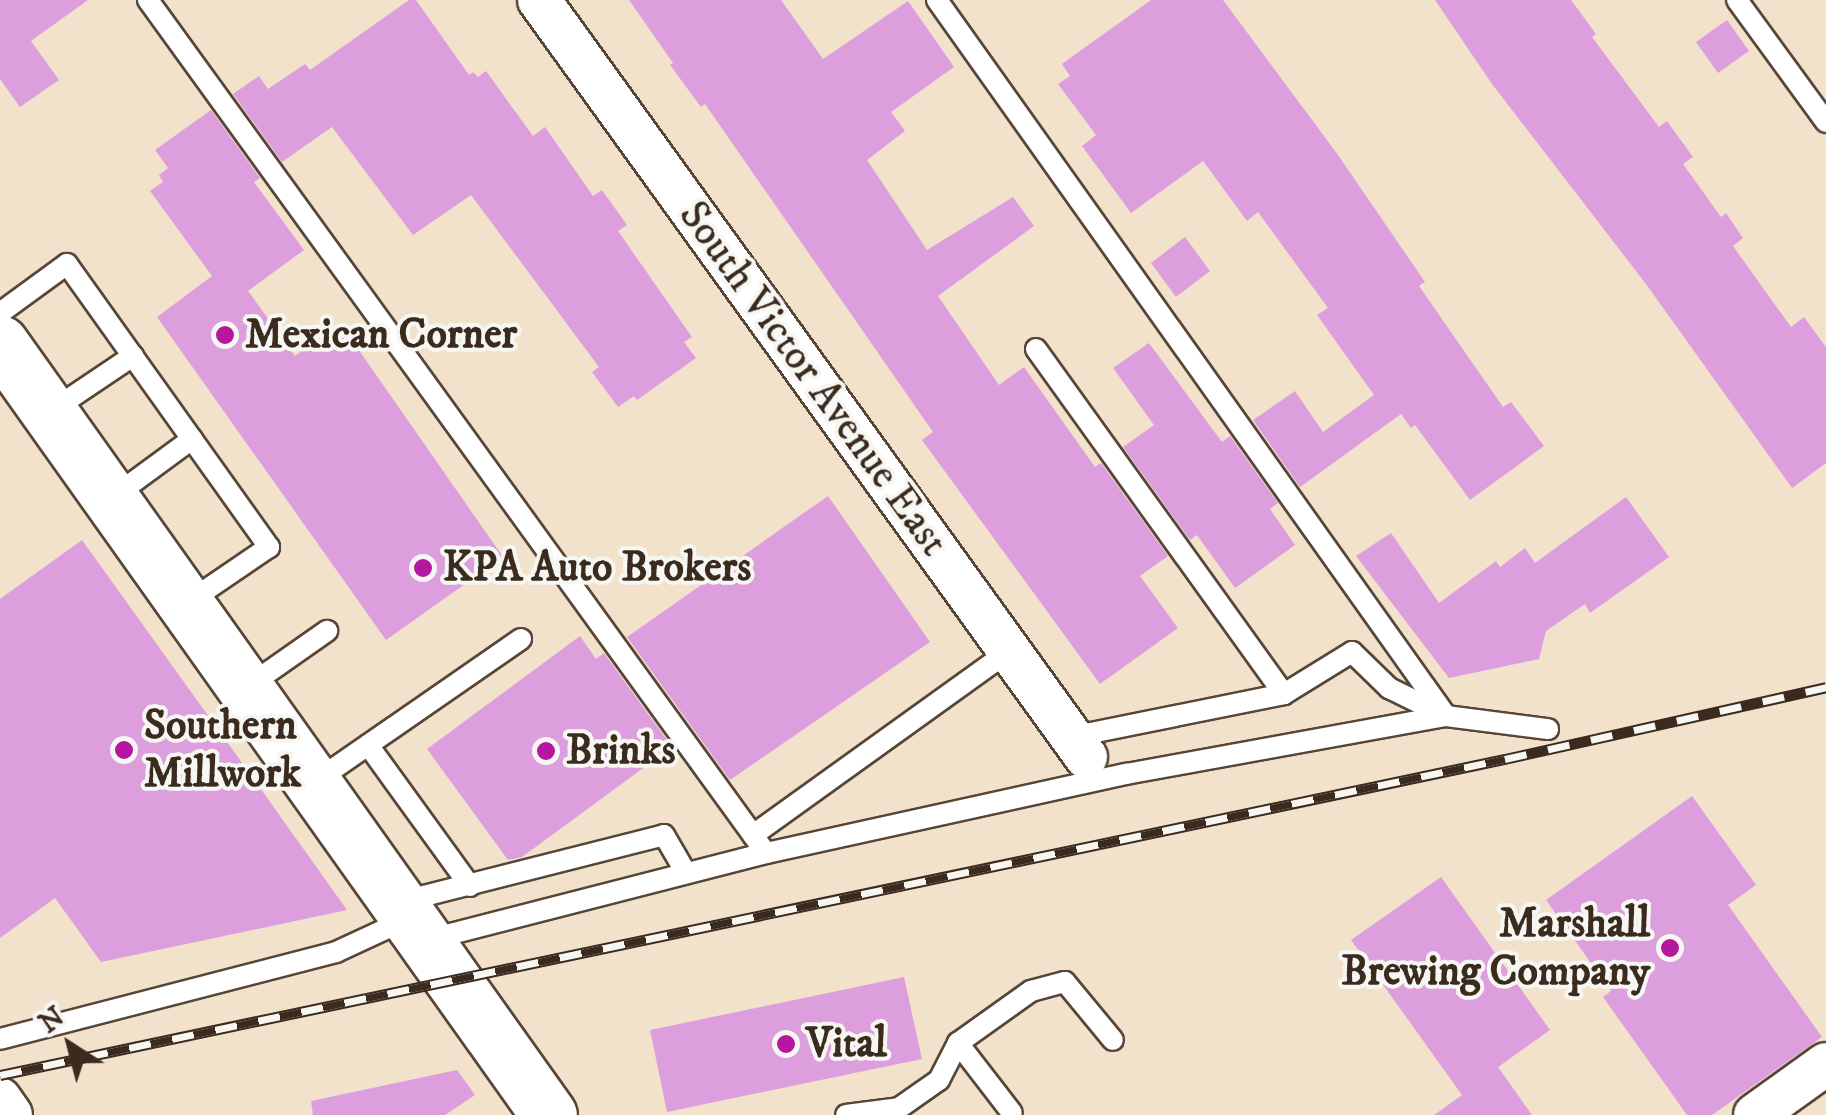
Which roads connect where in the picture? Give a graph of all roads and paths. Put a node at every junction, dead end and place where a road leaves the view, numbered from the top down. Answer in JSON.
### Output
{"nodes":[{"id":1,"x":148,"y":0,"type":"edge"},
{"id":2,"x":540,"y":0,"type":"edge"},
{"id":3,"x":937,"y":0,"type":"edge"},
{"id":4,"x":1737,"y":0,"type":"edge"},
{"id":5,"x":1826,"y":122,"type":"edge"},
{"id":6,"x":0,"y":313,"type":"edge"},
{"id":7,"x":0,"y":343,"type":"edge"},
{"id":8,"x":1036,"y":349,"type":"dead end"},
{"id":9,"x":132,"y":356,"type":"junction"},
{"id":10,"x":49,"y":412,"type":"junction"},
{"id":11,"x":192,"y":439,"type":"junction"},
{"id":12,"x":111,"y":499,"type":"junction"},
{"id":13,"x":185,"y":604,"type":"junction"},
{"id":14,"x":327,"y":631,"type":"dead end"},
{"id":15,"x":521,"y":638,"type":"dead end"},
{"id":16,"x":1009,"y":651,"type":"junction"},
{"id":17,"x":246,"y":688,"type":"junction"},
{"id":18,"x":1284,"y":694,"type":"junction"},
{"id":19,"x":1446,"y":716,"type":"junction"},
{"id":20,"x":1548,"y":729,"type":"dead end"},
{"id":21,"x":368,"y":745,"type":"junction"},
{"id":22,"x":1078,"y":747,"type":"joint"},
{"id":23,"x":313,"y":784,"type":"junction"},
{"id":24,"x":753,"y":835,"type":"junction"},
{"id":25,"x":766,"y":852,"type":"junction"},
{"id":26,"x":686,"y":874,"type":"junction"},
{"id":27,"x":470,"y":886,"type":"junction"},
{"id":28,"x":411,"y":921,"type":"junction"},
{"id":29,"x":0,"y":1040,"type":"edge"},
{"id":30,"x":1113,"y":1040,"type":"dead end"},
{"id":31,"x":958,"y":1044,"type":"junction"},
{"id":32,"x":1826,"y":1064,"type":"edge"},
{"id":33,"x":0,"y":1100,"type":"edge"},
{"id":34,"x":901,"y":1112,"type":"edge"},
{"id":35,"x":1012,"y":1112,"type":"dead end"},
{"id":36,"x":11,"y":1115,"type":"edge"},
{"id":37,"x":549,"y":1115,"type":"edge"},
{"id":38,"x":846,"y":1115,"type":"edge"},
{"id":39,"x":1755,"y":1115,"type":"edge"}],
"edges":[{"from":1,"to":24,"type":"lane"},
{"from":2,"to":16,"type":"street","name":"South Victor Avenue East"},
{"from":3,"to":19,"type":"lane"},
{"from":4,"to":5,"type":"lane"},
{"from":6,"to":9,"type":"lane"},
{"from":7,"to":10,"type":"main road"},
{"from":8,"to":18,"type":"lane"},
{"from":9,"to":10,"type":"lane"},
{"from":9,"to":11,"type":"lane"},
{"from":10,"to":12,"type":"main road"},
{"from":11,"to":12,"type":"lane"},
{"from":11,"to":13,"type":"lane"},
{"from":12,"to":13,"type":"main road"},
{"from":13,"to":17,"type":"main road"},
{"from":14,"to":17,"type":"lane"},
{"from":15,"to":21,"type":"lane"},
{"from":16,"to":22,"type":"street","name":"South Victor Avenue East"},
{"from":16,"to":24,"type":"lane"},
{"from":17,"to":23,"type":"main road"},
{"from":18,"to":19,"type":"lane"},
{"from":18,"to":22,"type":"lane"},
{"from":19,"to":20,"type":"lane"},
{"from":19,"to":25,"type":"lane"},
{"from":21,"to":23,"type":"lane"},
{"from":21,"to":27,"type":"lane"},
{"from":23,"to":28,"type":"main road"},
{"from":24,"to":25,"type":"lane"},
{"from":25,"to":26,"type":"lane"},
{"from":26,"to":27,"type":"lane"},
{"from":26,"to":28,"type":"lane"},
{"from":27,"to":28,"type":"lane"},
{"from":28,"to":29,"type":"lane"},
{"from":28,"to":37,"type":"main road"},
{"from":30,"to":31,"type":"lane"},
{"from":31,"to":34,"type":"lane"},
{"from":31,"to":35,"type":"lane"},
{"from":32,"to":39,"type":"street"},
{"from":33,"to":36,"type":"street"},
{"from":34,"to":38,"type":"lane"}]}
